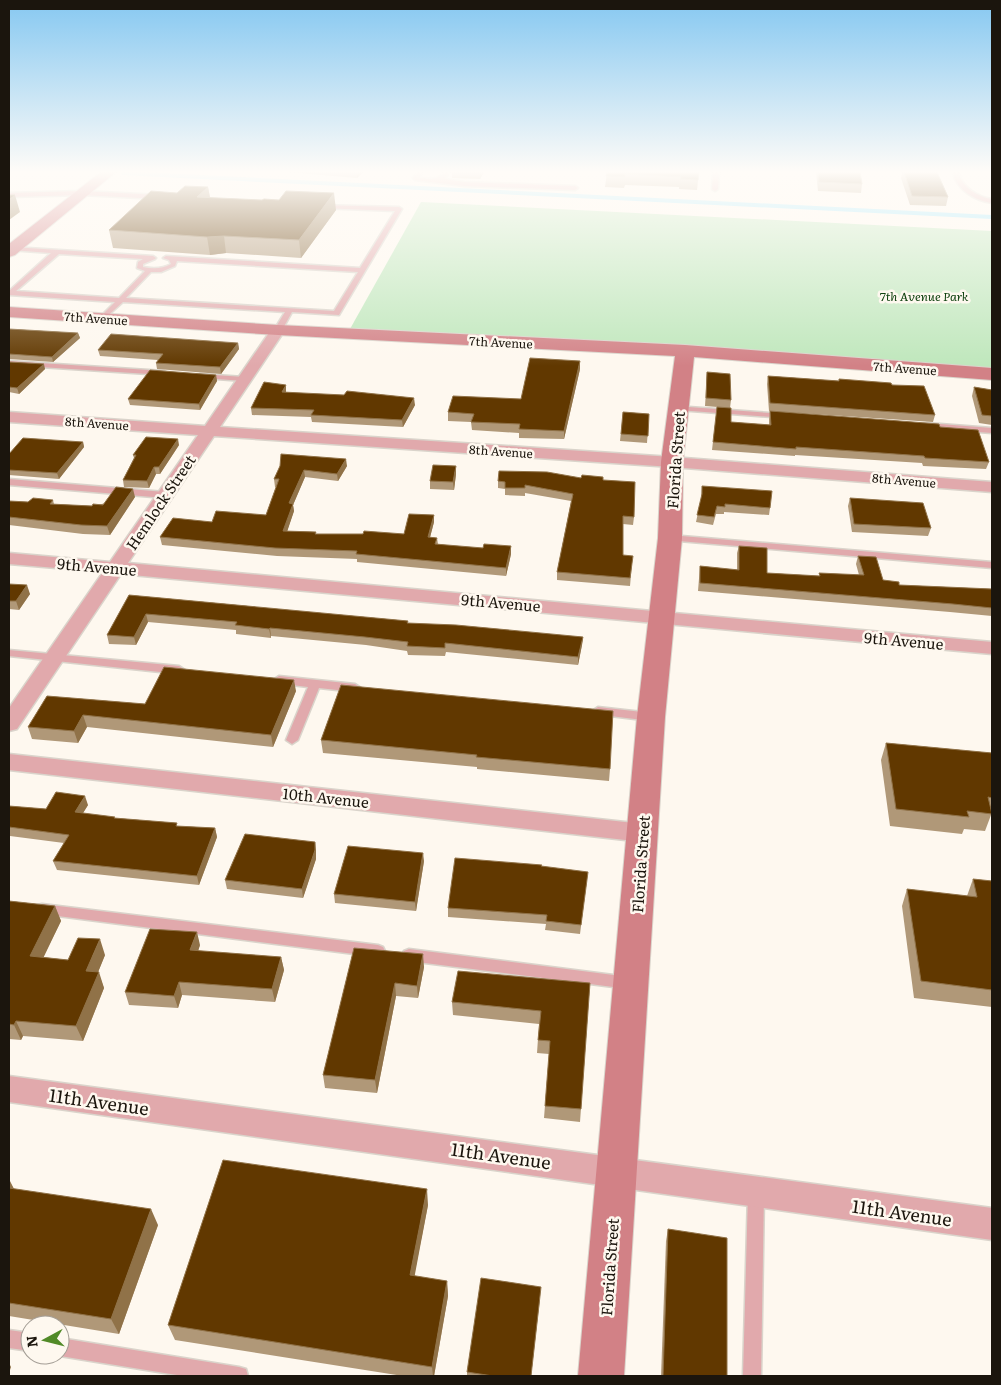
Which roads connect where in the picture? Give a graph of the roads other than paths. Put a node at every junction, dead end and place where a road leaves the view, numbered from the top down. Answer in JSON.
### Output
{"nodes":[{"id":1,"x":29,"y":237,"type":"edge"},
{"id":2,"x":383,"y":237,"type":"edge"},
{"id":3,"x":11,"y":251,"type":"edge"},
{"id":4,"x":57,"y":252,"type":"junction"},
{"id":5,"x":150,"y":270,"type":"junction"},
{"id":6,"x":362,"y":270,"type":"junction"},
{"id":7,"x":122,"y":300,"type":"junction"},
{"id":8,"x":290,"y":310,"type":"junction"},
{"id":9,"x":9,"y":312,"type":"edge"},
{"id":10,"x":103,"y":318,"type":"junction"},
{"id":11,"x":278,"y":330,"type":"junction"},
{"id":12,"x":684,"y":352,"type":"junction"},
{"id":13,"x":9,"y":363,"type":"edge"},
{"id":14,"x":175,"y":374,"type":"edge"},
{"id":15,"x":992,"y":374,"type":"edge"},
{"id":16,"x":195,"y":376,"type":"edge"},
{"id":17,"x":244,"y":379,"type":"junction"},
{"id":18,"x":678,"y":408,"type":"junction"},
{"id":19,"x":9,"y":416,"type":"edge"},
{"id":20,"x":796,"y":417,"type":"edge"},
{"id":21,"x":914,"y":425,"type":"edge"},
{"id":22,"x":992,"y":431,"type":"edge"},
{"id":23,"x":208,"y":432,"type":"junction"},
{"id":24,"x":672,"y":462,"type":"junction"},
{"id":25,"x":9,"y":482,"type":"edge"},
{"id":26,"x":992,"y":487,"type":"edge"},
{"id":27,"x":164,"y":495,"type":"junction"},
{"id":28,"x":670,"y":538,"type":"junction"},
{"id":29,"x":9,"y":558,"type":"edge"},
{"id":30,"x":992,"y":565,"type":"edge"},
{"id":31,"x":116,"y":567,"type":"junction"},
{"id":32,"x":662,"y":617,"type":"junction"},
{"id":33,"x":992,"y":648,"type":"edge"},
{"id":34,"x":9,"y":653,"type":"edge"},
{"id":35,"x":54,"y":657,"type":"junction"},
{"id":36,"x":189,"y":671,"type":"edge"},
{"id":37,"x":267,"y":679,"type":"edge"},
{"id":38,"x":315,"y":684,"type":"junction"},
{"id":39,"x":365,"y":688,"type":"edge"},
{"id":40,"x":582,"y":710,"type":"edge"},
{"id":41,"x":651,"y":716,"type":"junction"},
{"id":42,"x":9,"y":724,"type":"edge"},
{"id":43,"x":292,"y":740,"type":"dead end"},
{"id":44,"x":9,"y":762,"type":"edge"},
{"id":45,"x":642,"y":833,"type":"junction"},
{"id":46,"x":28,"y":907,"type":"edge"},
{"id":47,"x":631,"y":983,"type":"junction"},
{"id":48,"x":9,"y":1089,"type":"edge"},
{"id":49,"x":616,"y":1171,"type":"junction"},
{"id":50,"x":756,"y":1192,"type":"junction"},
{"id":51,"x":992,"y":1224,"type":"edge"},
{"id":52,"x":70,"y":1349,"type":"edge"},
{"id":53,"x":239,"y":1376,"type":"edge"},
{"id":54,"x":601,"y":1376,"type":"edge"},
{"id":55,"x":752,"y":1376,"type":"edge"}],
"edges":[{"from":1,"to":3,"type":"street"},
{"from":2,"to":6,"type":"lane"},
{"from":3,"to":4,"type":"lane"},
{"from":4,"to":5,"type":"lane"},
{"from":4,"to":7,"type":"lane"},
{"from":5,"to":6,"type":"lane"},
{"from":5,"to":7,"type":"lane"},
{"from":6,"to":8,"type":"lane"},
{"from":7,"to":8,"type":"lane"},
{"from":7,"to":10,"type":"lane"},
{"from":8,"to":11,"type":"lane"},
{"from":9,"to":10,"type":"street","name":"7th Avenue"},
{"from":10,"to":11,"type":"street","name":"7th Avenue"},
{"from":11,"to":12,"type":"street","name":"7th Avenue"},
{"from":11,"to":17,"type":"street","name":"Hemlock Street"},
{"from":12,"to":15,"type":"street","name":"7th Avenue"},
{"from":12,"to":18,"type":"street","name":"Florida Street"},
{"from":13,"to":14,"type":"lane"},
{"from":16,"to":17,"type":"lane"},
{"from":17,"to":23,"type":"street","name":"Hemlock Street"},
{"from":18,"to":20,"type":"lane"},
{"from":18,"to":24,"type":"street","name":"Florida Street"},
{"from":19,"to":23,"type":"street","name":"8th Avenue"},
{"from":21,"to":22,"type":"lane"},
{"from":23,"to":24,"type":"street","name":"8th Avenue"},
{"from":23,"to":27,"type":"street","name":"Hemlock Street"},
{"from":24,"to":26,"type":"street","name":"8th Avenue"},
{"from":24,"to":28,"type":"street","name":"Florida Street"},
{"from":25,"to":27,"type":"lane"},
{"from":27,"to":31,"type":"street","name":"Hemlock Street"},
{"from":28,"to":30,"type":"lane"},
{"from":28,"to":32,"type":"street","name":"Florida Street"},
{"from":29,"to":31,"type":"street","name":"9th Avenue"},
{"from":31,"to":32,"type":"street","name":"9th Avenue"},
{"from":31,"to":35,"type":"street","name":"Hemlock Street"},
{"from":32,"to":33,"type":"street","name":"9th Avenue"},
{"from":32,"to":41,"type":"street","name":"Florida Street"},
{"from":34,"to":35,"type":"lane"},
{"from":35,"to":36,"type":"lane"},
{"from":35,"to":42,"type":"street","name":"Hemlock Street"},
{"from":37,"to":38,"type":"lane"},
{"from":38,"to":39,"type":"lane"},
{"from":38,"to":43,"type":"lane"},
{"from":40,"to":41,"type":"lane"},
{"from":41,"to":45,"type":"street","name":"Florida Street"},
{"from":44,"to":45,"type":"street","name":"10th Avenue"},
{"from":45,"to":47,"type":"street","name":"Florida Street"},
{"from":46,"to":47,"type":"lane"},
{"from":47,"to":49,"type":"street","name":"Florida Street"},
{"from":48,"to":49,"type":"street","name":"11th Avenue"},
{"from":49,"to":50,"type":"street","name":"11th Avenue"},
{"from":49,"to":54,"type":"street","name":"Florida Street"},
{"from":50,"to":51,"type":"street","name":"11th Avenue"},
{"from":50,"to":55,"type":"lane"},
{"from":52,"to":53,"type":"lane"}]}
